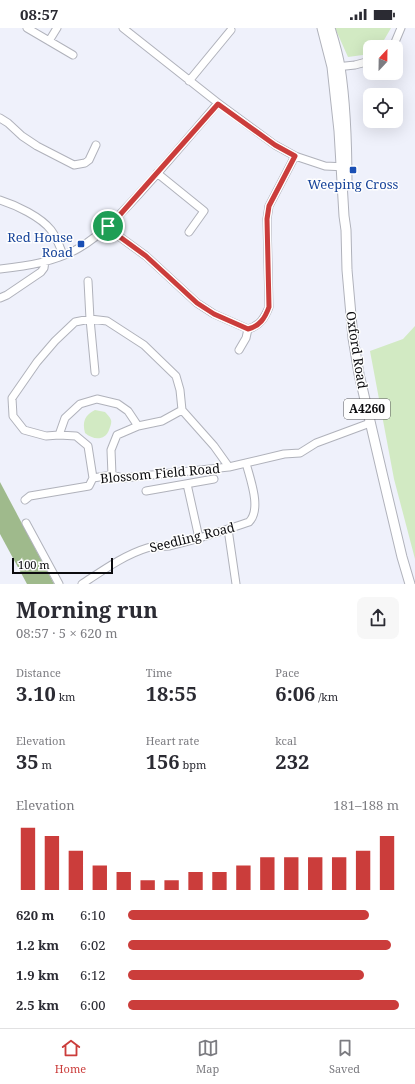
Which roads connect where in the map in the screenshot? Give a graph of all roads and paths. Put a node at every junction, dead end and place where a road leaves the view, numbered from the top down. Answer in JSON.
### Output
{"nodes":[{"id":1,"x":27,"y":28,"type":"edge"},
{"id":2,"x":57,"y":28,"type":"edge"},
{"id":3,"x":122,"y":28,"type":"edge"},
{"id":4,"x":322,"y":28,"type":"edge"},
{"id":5,"x":330,"y":28,"type":"edge"},
{"id":6,"x":401,"y":28,"type":"edge"},
{"id":7,"x":231,"y":30,"type":"dead end"},
{"id":8,"x":396,"y":40,"type":"edge"},
{"id":9,"x":49,"y":41,"type":"junction"},
{"id":10,"x":73,"y":56,"type":"dead end"},
{"id":11,"x":363,"y":63,"type":"edge"},
{"id":12,"x":336,"y":67,"type":"junction"},
{"id":13,"x":189,"y":81,"type":"junction"},
{"id":14,"x":218,"y":104,"type":"junction"},
{"id":15,"x":0,"y":118,"type":"edge"},
{"id":16,"x":96,"y":144,"type":"dead end"},
{"id":17,"x":295,"y":156,"type":"junction"},
{"id":18,"x":344,"y":167,"type":"junction"},
{"id":19,"x":157,"y":173,"type":"junction"},
{"id":20,"x":0,"y":200,"type":"edge"},
{"id":21,"x":108,"y":226,"type":"junction"},
{"id":22,"x":189,"y":232,"type":"dead end"},
{"id":23,"x":64,"y":255,"type":"junction"},
{"id":24,"x":45,"y":261,"type":"junction"},
{"id":25,"x":0,"y":269,"type":"edge"},
{"id":26,"x":88,"y":281,"type":"dead end"},
{"id":27,"x":0,"y":298,"type":"edge"},
{"id":28,"x":90,"y":320,"type":"junction"},
{"id":29,"x":248,"y":329,"type":"junction"},
{"id":30,"x":239,"y":350,"type":"dead end"},
{"id":31,"x":95,"y":372,"type":"dead end"},
{"id":32,"x":182,"y":410,"type":"junction"},
{"id":33,"x":370,"y":423,"type":"junction"},
{"id":34,"x":138,"y":426,"type":"junction"},
{"id":35,"x":59,"y":435,"type":"junction"},
{"id":36,"x":246,"y":463,"type":"junction"},
{"id":37,"x":229,"y":467,"type":"junction"},
{"id":38,"x":112,"y":475,"type":"junction"},
{"id":39,"x":94,"y":478,"type":"junction"},
{"id":40,"x":214,"y":479,"type":"dead end"},
{"id":41,"x":187,"y":484,"type":"junction"},
{"id":42,"x":146,"y":490,"type":"dead end"},
{"id":43,"x":25,"y":500,"type":"dead end"},
{"id":44,"x":26,"y":523,"type":"dead end"},
{"id":45,"x":228,"y":529,"type":"junction"},
{"id":46,"x":199,"y":538,"type":"junction"},
{"id":47,"x":58,"y":584,"type":"edge"},
{"id":48,"x":82,"y":584,"type":"edge"},
{"id":49,"x":236,"y":584,"type":"edge"},
{"id":50,"x":410,"y":584,"type":"edge"}],
"edges":[{"from":1,"to":9,"type":"street"},
{"from":2,"to":9,"type":"street"},
{"from":3,"to":13,"type":"street"},
{"from":4,"to":12,"type":"main road","name":"Oxford Road","number":"A4260"},
{"from":5,"to":12,"type":"main road","name":"Oxford Road","number":"A4260"},
{"from":6,"to":8,"type":"street"},
{"from":7,"to":13,"type":"street"},
{"from":9,"to":10,"type":"street"},
{"from":11,"to":12,"type":"street"},
{"from":12,"to":18,"type":"main road","name":"Oxford Road","number":"A4260"},
{"from":13,"to":14,"type":"street"},
{"from":14,"to":17,"type":"street"},
{"from":14,"to":19,"type":"street"},
{"from":15,"to":16,"type":"street"},
{"from":17,"to":18,"type":"street"},
{"from":17,"to":29,"type":"street"},
{"from":18,"to":33,"type":"main road","name":"Oxford Road","number":"A4260"},
{"from":19,"to":21,"type":"street"},
{"from":19,"to":22,"type":"street"},
{"from":20,"to":23,"type":"street"},
{"from":21,"to":23,"type":"street"},
{"from":21,"to":29,"type":"street"},
{"from":23,"to":24,"type":"street"},
{"from":24,"to":25,"type":"street"},
{"from":24,"to":27,"type":"street"},
{"from":26,"to":28,"type":"street"},
{"from":28,"to":31,"type":"street"},
{"from":28,"to":32,"type":"street"},
{"from":28,"to":35,"type":"street"},
{"from":29,"to":30,"type":"street"},
{"from":32,"to":34,"type":"street"},
{"from":32,"to":37,"type":"street"},
{"from":33,"to":36,"type":"street","name":"Blossom Field Road"},
{"from":33,"to":50,"type":"main road","name":"Oxford Road","number":"A4260"},
{"from":34,"to":35,"type":"street"},
{"from":34,"to":38,"type":"street"},
{"from":35,"to":39,"type":"street"},
{"from":36,"to":37,"type":"street","name":"Blossom Field Road"},
{"from":36,"to":45,"type":"street","name":"Seedling Road"},
{"from":37,"to":38,"type":"street","name":"Blossom Field Road"},
{"from":38,"to":39,"type":"street","name":"Blossom Field Road"},
{"from":39,"to":43,"type":"street","name":"Blossom Field Road"},
{"from":40,"to":41,"type":"street"},
{"from":41,"to":42,"type":"street"},
{"from":41,"to":46,"type":"street"},
{"from":44,"to":47,"type":"street"},
{"from":45,"to":46,"type":"street","name":"Seedling Road"},
{"from":45,"to":49,"type":"street"},
{"from":46,"to":48,"type":"street","name":"Seedling Road"}]}
